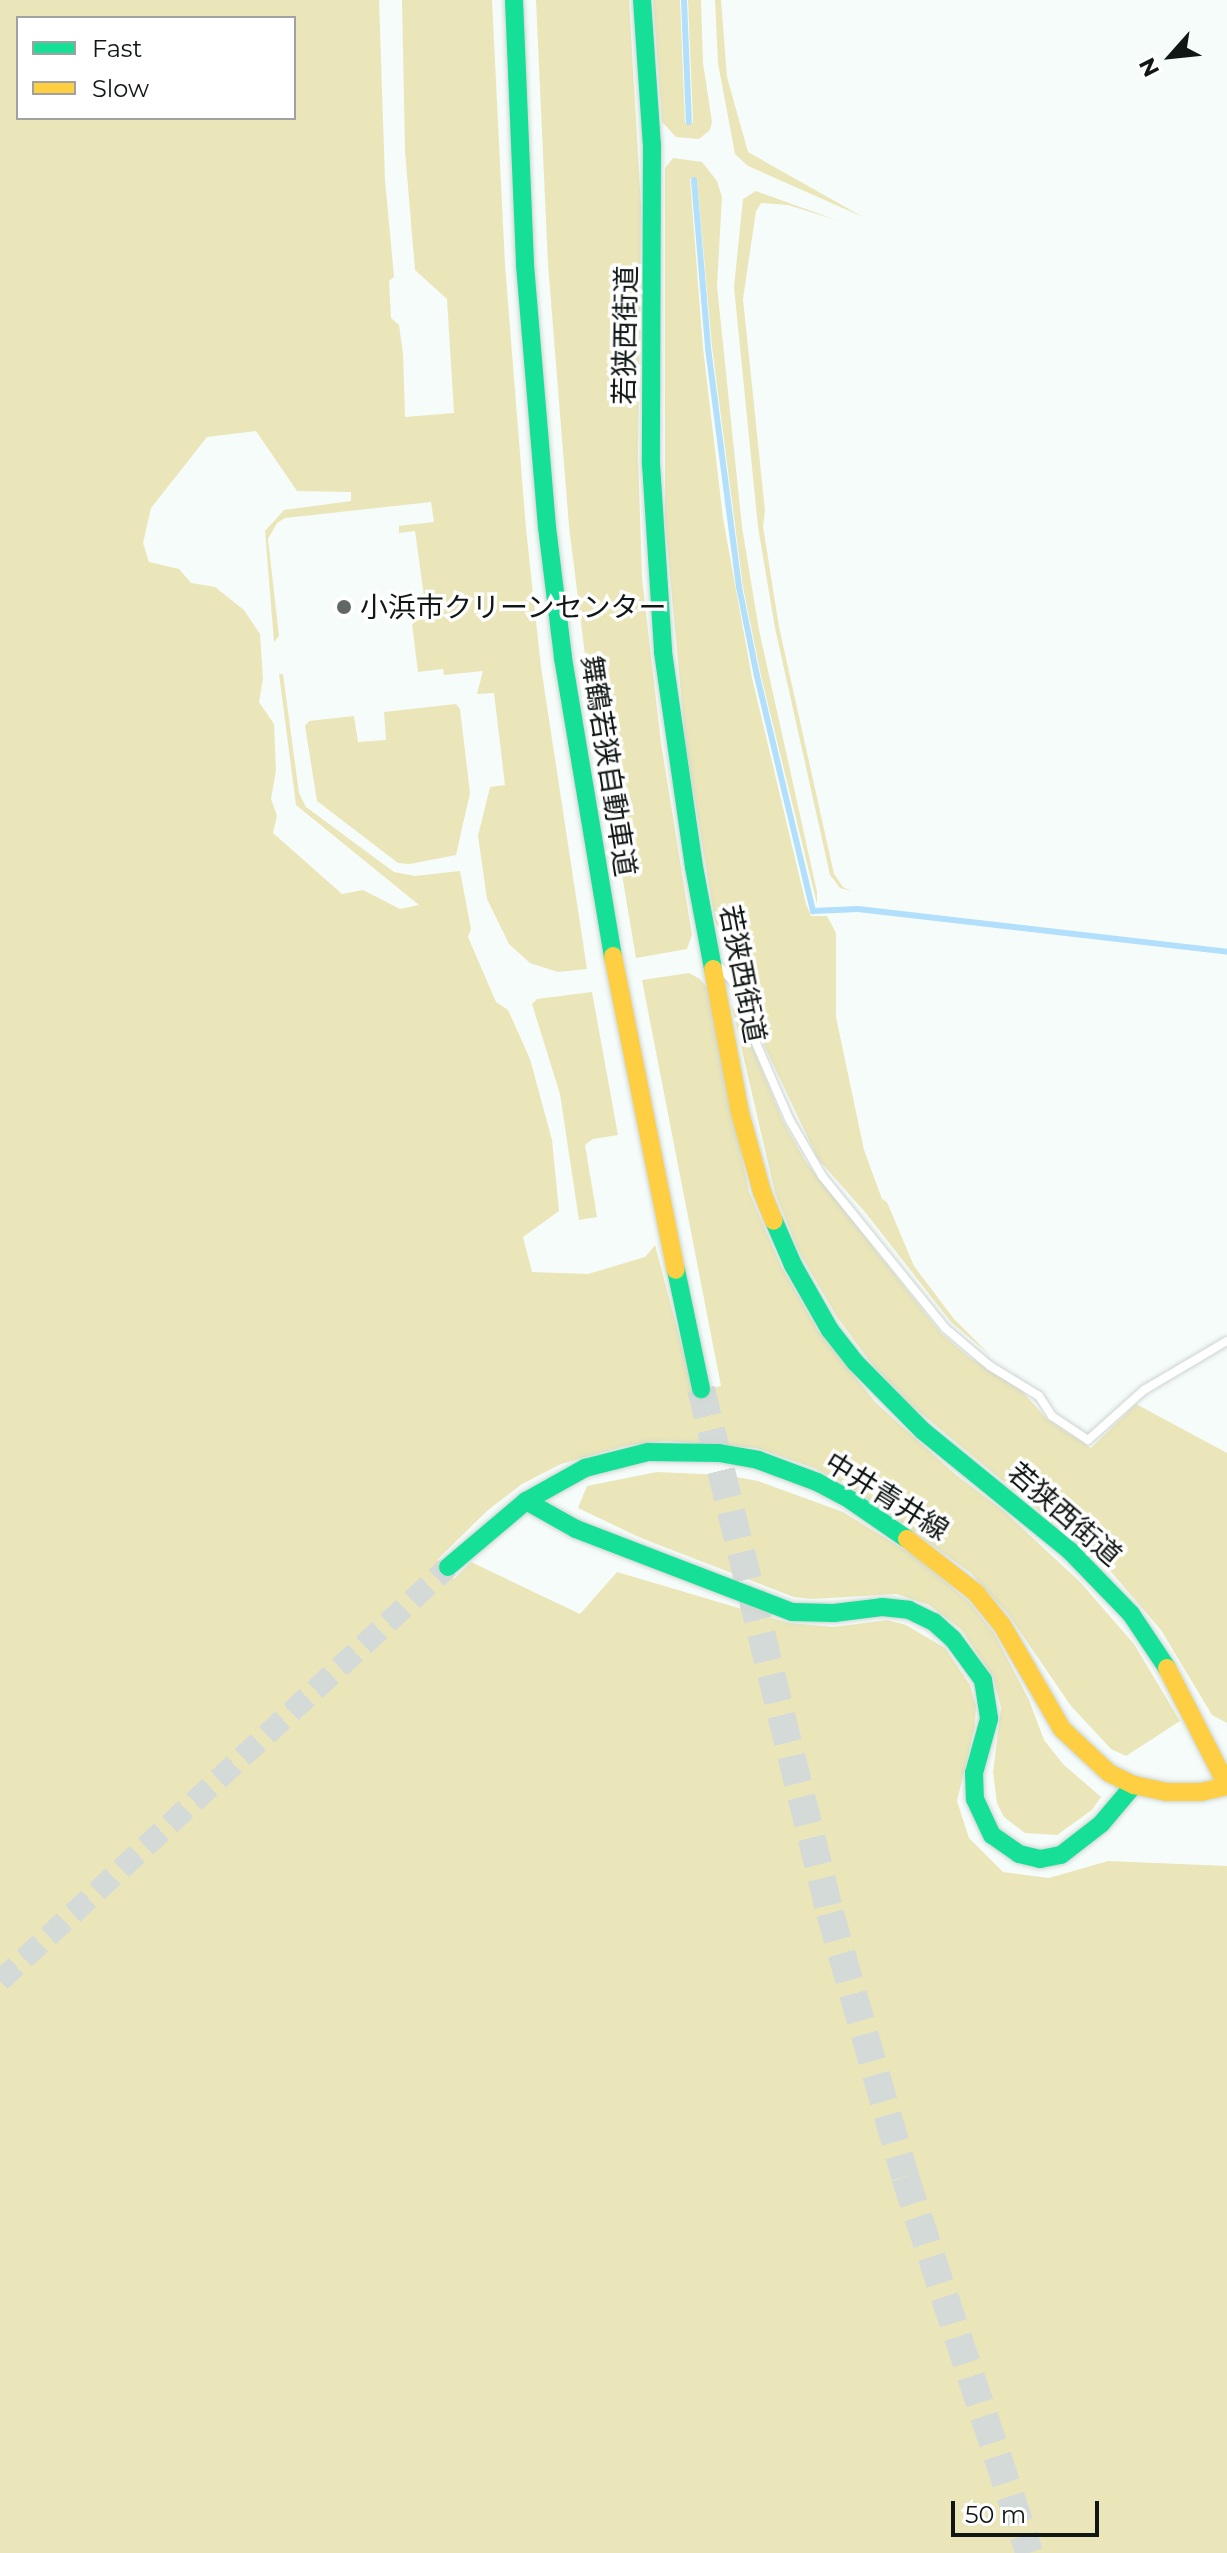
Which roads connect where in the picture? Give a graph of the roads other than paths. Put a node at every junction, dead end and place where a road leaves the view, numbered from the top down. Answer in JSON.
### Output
{"nodes":[{"id":1,"x":514,"y":0,"type":"edge"},
{"id":2,"x":642,"y":0,"type":"edge"},
{"id":3,"x":711,"y":957,"type":"junction"},
{"id":4,"x":1227,"y":1341,"type":"edge"},
{"id":5,"x":701,"y":1389,"type":"tunnel mouth"},
{"id":6,"x":526,"y":1501,"type":"junction"},
{"id":7,"x":448,"y":1567,"type":"tunnel mouth"},
{"id":8,"x":1134,"y":1785,"type":"junction"},
{"id":9,"x":1227,"y":1786,"type":"edge"}],
"edges":[{"from":1,"to":5,"type":"main road","name":"舞鶴若狭自動車道"},
{"from":2,"to":3,"type":"main road","name":"若狭西街道"},
{"from":3,"to":4,"type":"lane"},
{"from":3,"to":9,"type":"main road","name":"若狭西街道"},
{"from":6,"to":7,"type":"main road","name":"中井青井線"},
{"from":6,"to":8,"type":"main road","name":"中井青井線"},
{"from":6,"to":8,"type":"main road"},
{"from":8,"to":9,"type":"main road","name":"中井青井線"}]}
